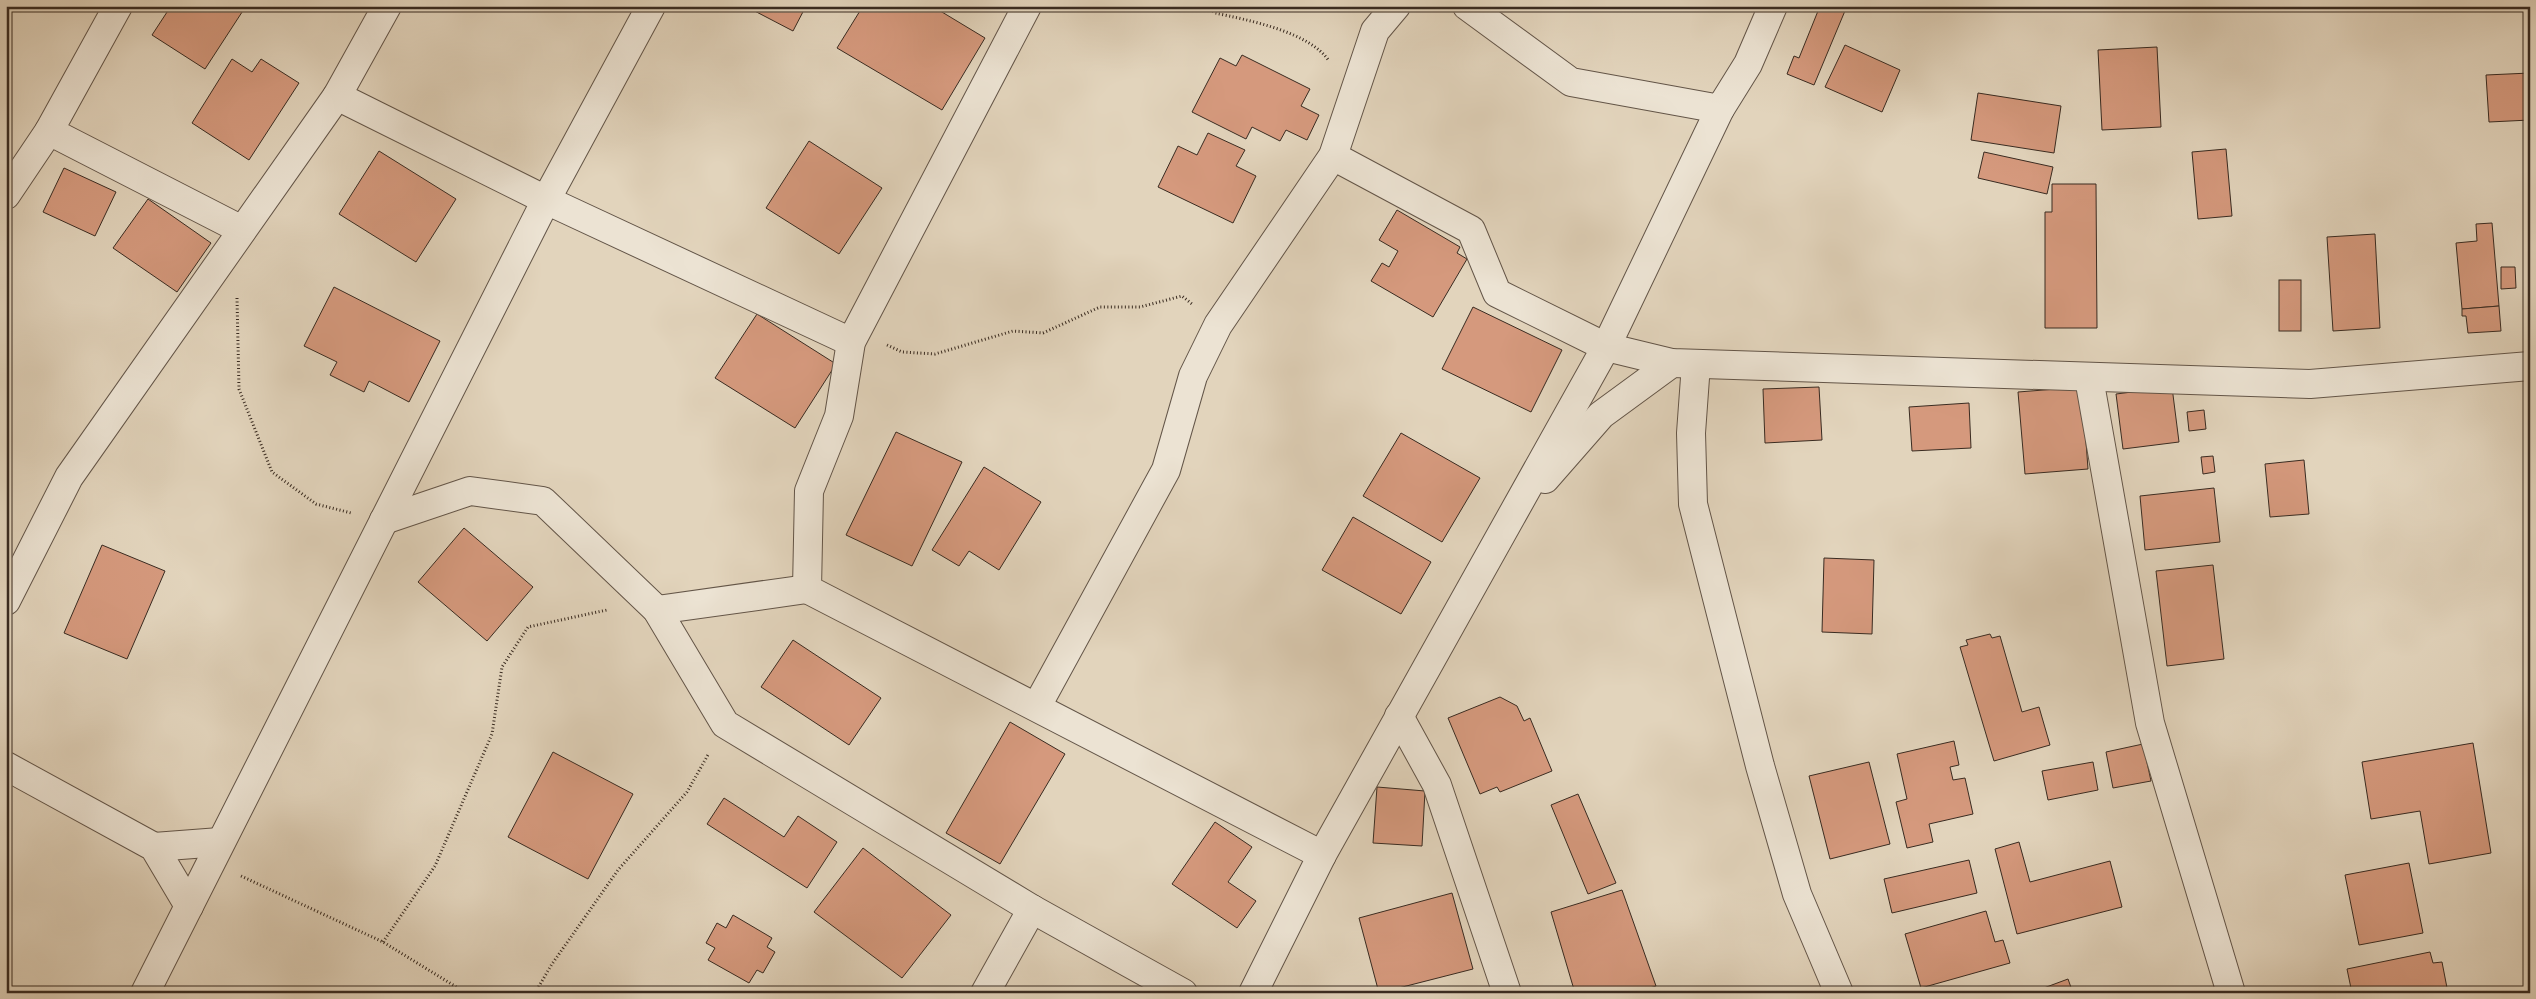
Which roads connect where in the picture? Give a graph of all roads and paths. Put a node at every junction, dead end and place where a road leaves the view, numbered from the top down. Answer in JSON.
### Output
{"nodes":[{"id":1,"x":118,"y":6,"type":"edge"},
{"id":2,"x":386,"y":6,"type":"edge"},
{"id":3,"x":651,"y":6,"type":"edge"},
{"id":4,"x":1027,"y":6,"type":"edge"},
{"id":5,"x":1208,"y":6,"type":"edge"},
{"id":6,"x":1396,"y":6,"type":"edge"},
{"id":7,"x":1467,"y":6,"type":"edge"},
{"id":8,"x":1773,"y":6,"type":"edge"},
{"id":9,"x":337,"y":96,"type":"junction"},
{"id":10,"x":1353,"y":97,"type":"junction"},
{"id":11,"x":1720,"y":109,"type":"junction"},
{"id":12,"x":49,"y":131,"type":"junction"},
{"id":13,"x":1333,"y":156,"type":"junction"},
{"id":14,"x":18,"y":158,"type":"edge"},
{"id":15,"x":6,"y":196,"type":"edge"},
{"id":16,"x":546,"y":200,"type":"junction"},
{"id":17,"x":242,"y":230,"type":"junction"},
{"id":18,"x":237,"y":289,"type":"dead end"},
{"id":19,"x":1218,"y":325,"type":"junction"},
{"id":20,"x":854,"y":336,"type":"junction"},
{"id":21,"x":1606,"y":347,"type":"junction"},
{"id":22,"x":1684,"y":363,"type":"junction"},
{"id":23,"x":2530,"y":366,"type":"edge"},
{"id":24,"x":2089,"y":378,"type":"junction"},
{"id":25,"x":1509,"y":518,"type":"junction"},
{"id":26,"x":384,"y":520,"type":"junction"},
{"id":27,"x":807,"y":589,"type":"junction"},
{"id":28,"x":6,"y":601,"type":"edge"},
{"id":29,"x":652,"y":606,"type":"junction"},
{"id":30,"x":1037,"y":706,"type":"junction"},
{"id":31,"x":1399,"y":716,"type":"junction"},
{"id":32,"x":725,"y":724,"type":"junction"},
{"id":33,"x":6,"y":766,"type":"edge"},
{"id":34,"x":154,"y":847,"type":"junction"},
{"id":35,"x":216,"y":852,"type":"junction"},
{"id":36,"x":1322,"y":855,"type":"junction"},
{"id":37,"x":189,"y":906,"type":"junction"},
{"id":38,"x":1032,"y":909,"type":"junction"},
{"id":39,"x":383,"y":942,"type":"junction"},
{"id":40,"x":145,"y":993,"type":"edge"},
{"id":41,"x":466,"y":993,"type":"edge"},
{"id":42,"x":535,"y":993,"type":"edge"},
{"id":43,"x":985,"y":993,"type":"edge"},
{"id":44,"x":1183,"y":993,"type":"edge"},
{"id":45,"x":1253,"y":993,"type":"edge"},
{"id":46,"x":1507,"y":993,"type":"edge"},
{"id":47,"x":1839,"y":993,"type":"edge"},
{"id":48,"x":2231,"y":993,"type":"edge"}],
"edges":[{"from":1,"to":12,"type":"street"},
{"from":2,"to":9,"type":"street"},
{"from":3,"to":16,"type":"street"},
{"from":4,"to":20,"type":"street"},
{"from":5,"to":10,"type":"path"},
{"from":6,"to":10,"type":"street"},
{"from":7,"to":11,"type":"street"},
{"from":8,"to":11,"type":"street"},
{"from":9,"to":16,"type":"street"},
{"from":9,"to":17,"type":"street"},
{"from":10,"to":13,"type":"street"},
{"from":11,"to":21,"type":"street"},
{"from":12,"to":14,"type":"street"},
{"from":12,"to":17,"type":"street"},
{"from":13,"to":19,"type":"street"},
{"from":13,"to":21,"type":"street"},
{"from":14,"to":15,"type":"street"},
{"from":16,"to":20,"type":"street"},
{"from":16,"to":26,"type":"street"},
{"from":17,"to":28,"type":"street"},
{"from":18,"to":26,"type":"path"},
{"from":19,"to":20,"type":"path"},
{"from":19,"to":30,"type":"street"},
{"from":20,"to":27,"type":"street"},
{"from":21,"to":22,"type":"street"},
{"from":21,"to":25,"type":"street"},
{"from":22,"to":24,"type":"street"},
{"from":22,"to":25,"type":"street"},
{"from":22,"to":47,"type":"street"},
{"from":23,"to":24,"type":"street"},
{"from":24,"to":48,"type":"street"},
{"from":25,"to":31,"type":"street"},
{"from":26,"to":29,"type":"street"},
{"from":26,"to":35,"type":"street"},
{"from":27,"to":29,"type":"street"},
{"from":27,"to":30,"type":"street"},
{"from":29,"to":32,"type":"street"},
{"from":29,"to":39,"type":"path"},
{"from":30,"to":36,"type":"street"},
{"from":31,"to":36,"type":"street"},
{"from":31,"to":46,"type":"street"},
{"from":32,"to":38,"type":"street"},
{"from":32,"to":42,"type":"path"},
{"from":33,"to":34,"type":"street"},
{"from":34,"to":35,"type":"street"},
{"from":34,"to":37,"type":"street"},
{"from":35,"to":37,"type":"street"},
{"from":35,"to":39,"type":"path"},
{"from":36,"to":45,"type":"street"},
{"from":37,"to":40,"type":"street"},
{"from":38,"to":43,"type":"street"},
{"from":38,"to":44,"type":"street"},
{"from":39,"to":41,"type":"path"}]}
